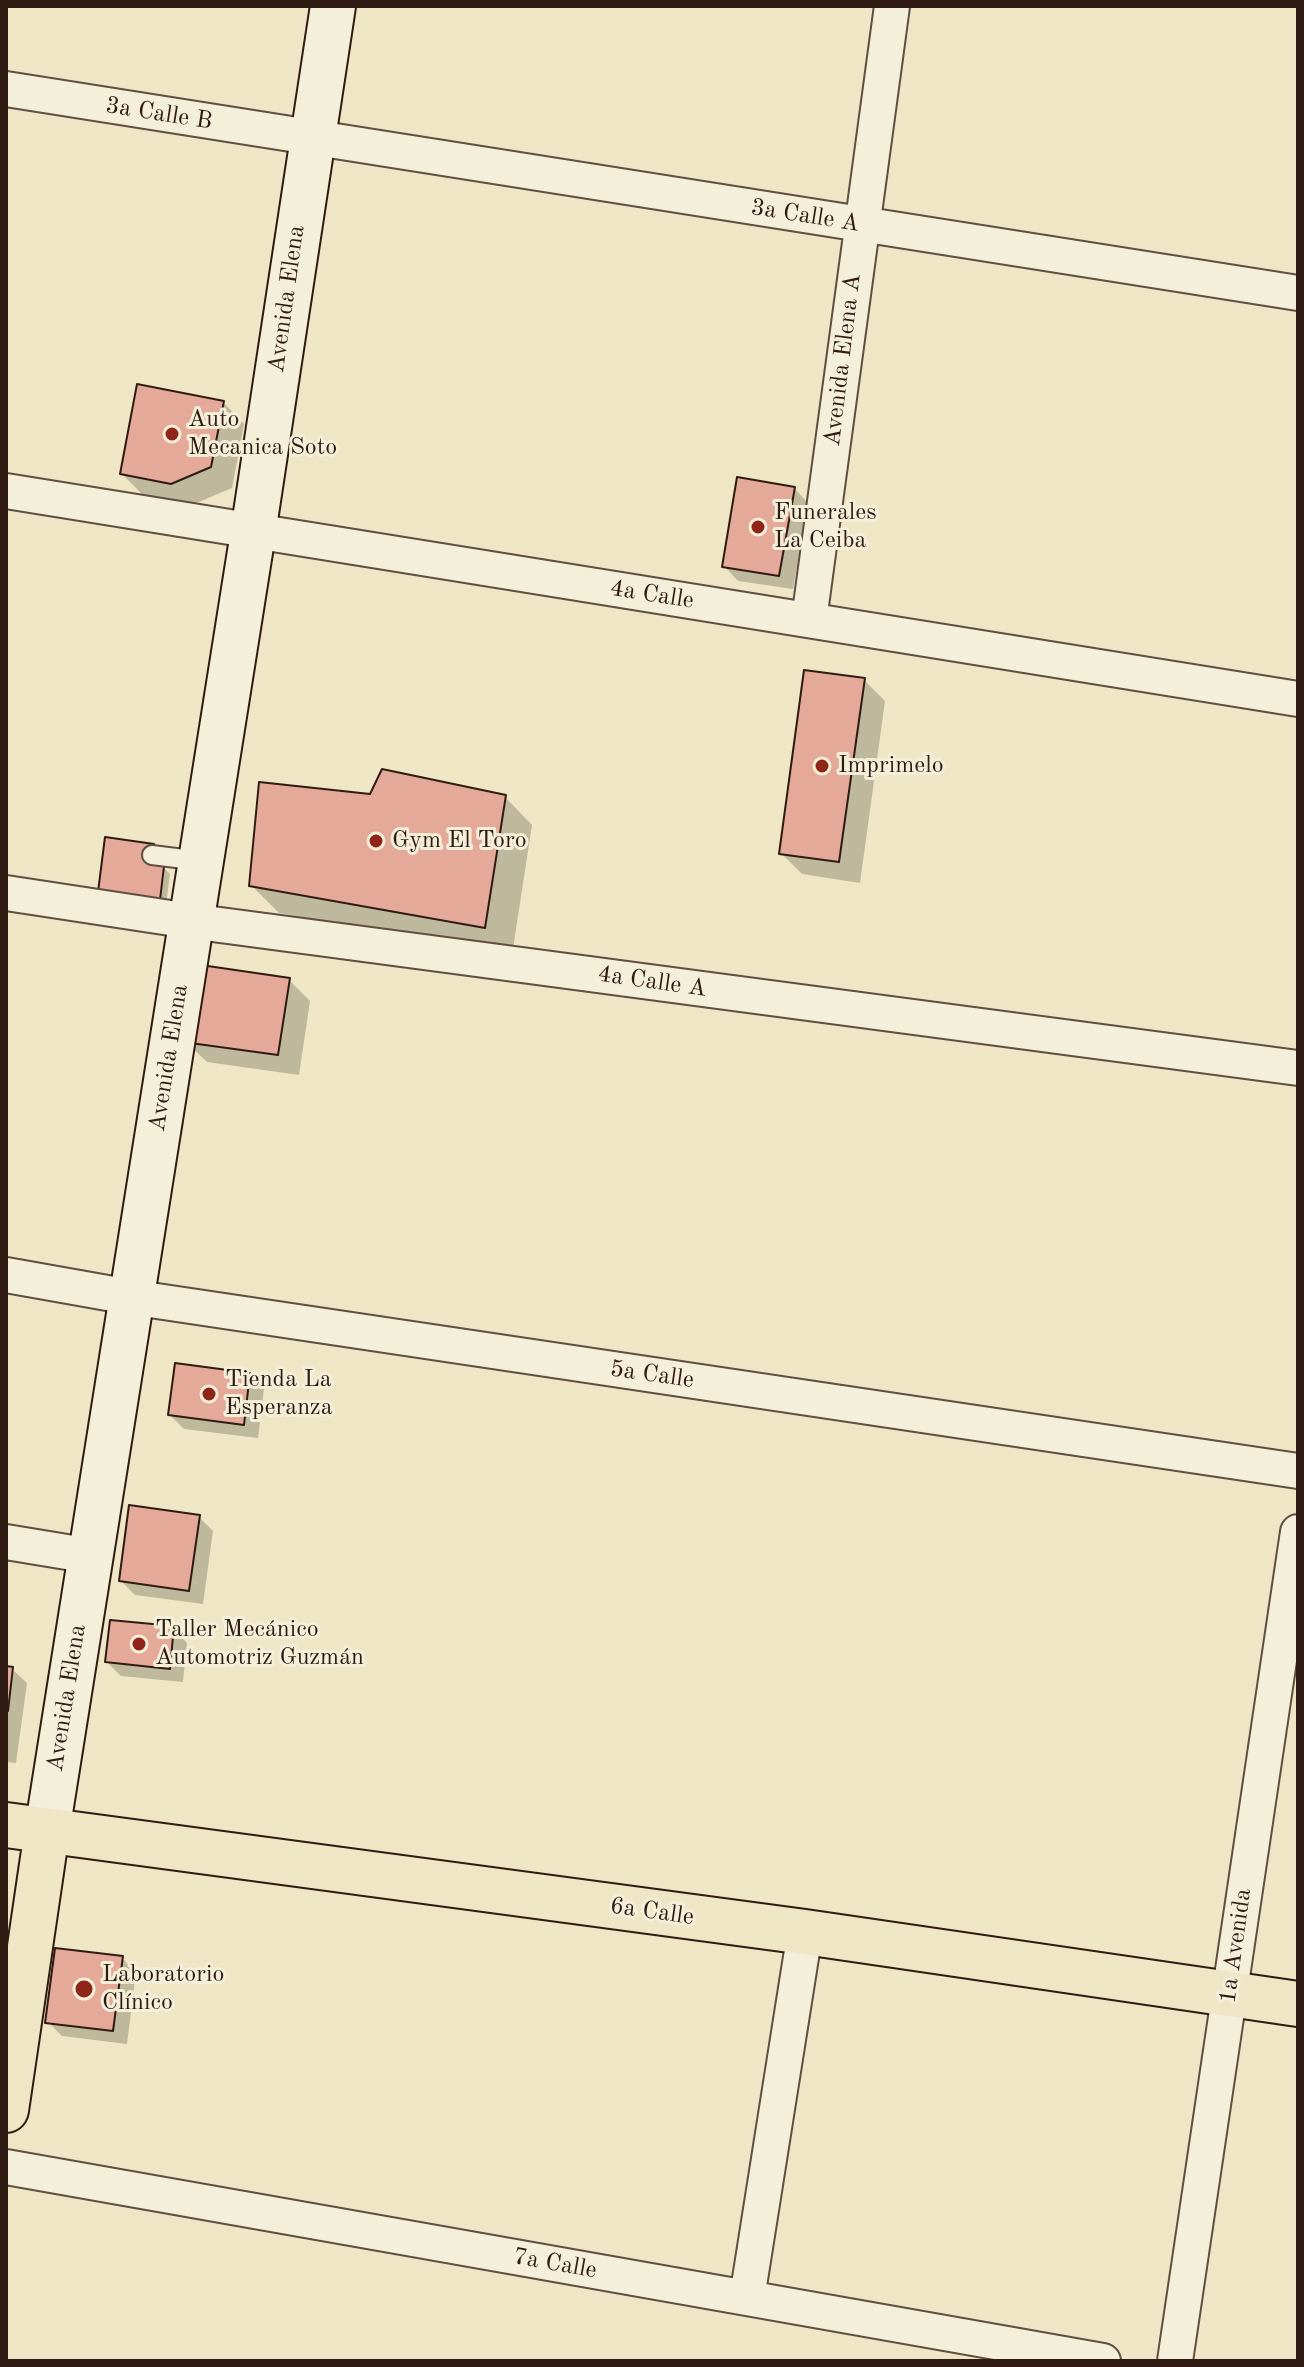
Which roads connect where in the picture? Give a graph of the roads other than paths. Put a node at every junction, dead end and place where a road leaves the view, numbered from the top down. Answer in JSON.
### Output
{"nodes":[{"id":1,"x":333,"y":6,"type":"edge"},
{"id":2,"x":892,"y":6,"type":"edge"},
{"id":3,"x":6,"y":89,"type":"edge"},
{"id":4,"x":311,"y":139,"type":"junction"},
{"id":5,"x":861,"y":225,"type":"junction"},
{"id":6,"x":1298,"y":293,"type":"edge"},
{"id":7,"x":6,"y":491,"type":"edge"},
{"id":8,"x":253,"y":533,"type":"junction"},
{"id":9,"x":809,"y":620,"type":"junction"},
{"id":10,"x":1298,"y":699,"type":"edge"},
{"id":11,"x":152,"y":855,"type":"dead end"},
{"id":12,"x":200,"y":861,"type":"junction"},
{"id":13,"x":6,"y":893,"type":"edge"},
{"id":14,"x":190,"y":921,"type":"junction"},
{"id":15,"x":1298,"y":1068,"type":"edge"},
{"id":16,"x":6,"y":1275,"type":"edge"},
{"id":17,"x":130,"y":1297,"type":"junction"},
{"id":18,"x":1298,"y":1471,"type":"edge"},
{"id":19,"x":1298,"y":1532,"type":"edge"},
{"id":20,"x":6,"y":1542,"type":"edge"},
{"id":21,"x":91,"y":1556,"type":"junction"},
{"id":22,"x":26,"y":1828,"type":"edge"},
{"id":23,"x":805,"y":1932,"type":"junction"},
{"id":24,"x":1228,"y":1994,"type":"junction"},
{"id":25,"x":1298,"y":2004,"type":"edge"},
{"id":26,"x":6,"y":2110,"type":"edge"},
{"id":27,"x":6,"y":2167,"type":"edge"},
{"id":28,"x":747,"y":2298,"type":"junction"},
{"id":29,"x":1103,"y":2361,"type":"edge"},
{"id":30,"x":1175,"y":2361,"type":"edge"}],
"edges":[{"from":1,"to":4,"type":"main road","name":"Avenida Elena"},
{"from":2,"to":5,"type":"street","name":"Avenida Elena A"},
{"from":3,"to":4,"type":"street","name":"3a Calle B"},
{"from":4,"to":5,"type":"street","name":"3a Calle A"},
{"from":4,"to":8,"type":"main road","name":"Avenida Elena"},
{"from":5,"to":6,"type":"street","name":"3a Calle A"},
{"from":5,"to":9,"type":"street","name":"Avenida Elena A"},
{"from":7,"to":8,"type":"street","name":"4a Calle"},
{"from":8,"to":9,"type":"street","name":"4a Calle"},
{"from":8,"to":12,"type":"main road","name":"Avenida Elena"},
{"from":9,"to":10,"type":"street","name":"4a Calle"},
{"from":11,"to":12,"type":"lane"},
{"from":12,"to":14,"type":"main road","name":"Avenida Elena"},
{"from":13,"to":14,"type":"street","name":"4a Calle A"},
{"from":14,"to":15,"type":"street","name":"4a Calle A"},
{"from":14,"to":17,"type":"main road","name":"Avenida Elena"},
{"from":16,"to":17,"type":"street","name":"5a Calle"},
{"from":17,"to":18,"type":"street","name":"5a Calle"},
{"from":17,"to":21,"type":"main road","name":"Avenida Elena"},
{"from":19,"to":24,"type":"street","name":"1a Avenida"},
{"from":20,"to":21,"type":"street"},
{"from":21,"to":22,"type":"main road","name":"Avenida Elena"},
{"from":22,"to":23,"type":"main road","name":"6a Calle"},
{"from":22,"to":26,"type":"main road","name":"Avenida Elena"},
{"from":23,"to":24,"type":"main road","name":"6a Calle"},
{"from":23,"to":28,"type":"street"},
{"from":24,"to":25,"type":"main road","name":"6a Calle"},
{"from":24,"to":30,"type":"street","name":"1a Avenida"},
{"from":27,"to":28,"type":"street","name":"7a Calle"},
{"from":28,"to":29,"type":"street","name":"7a Calle"}]}
